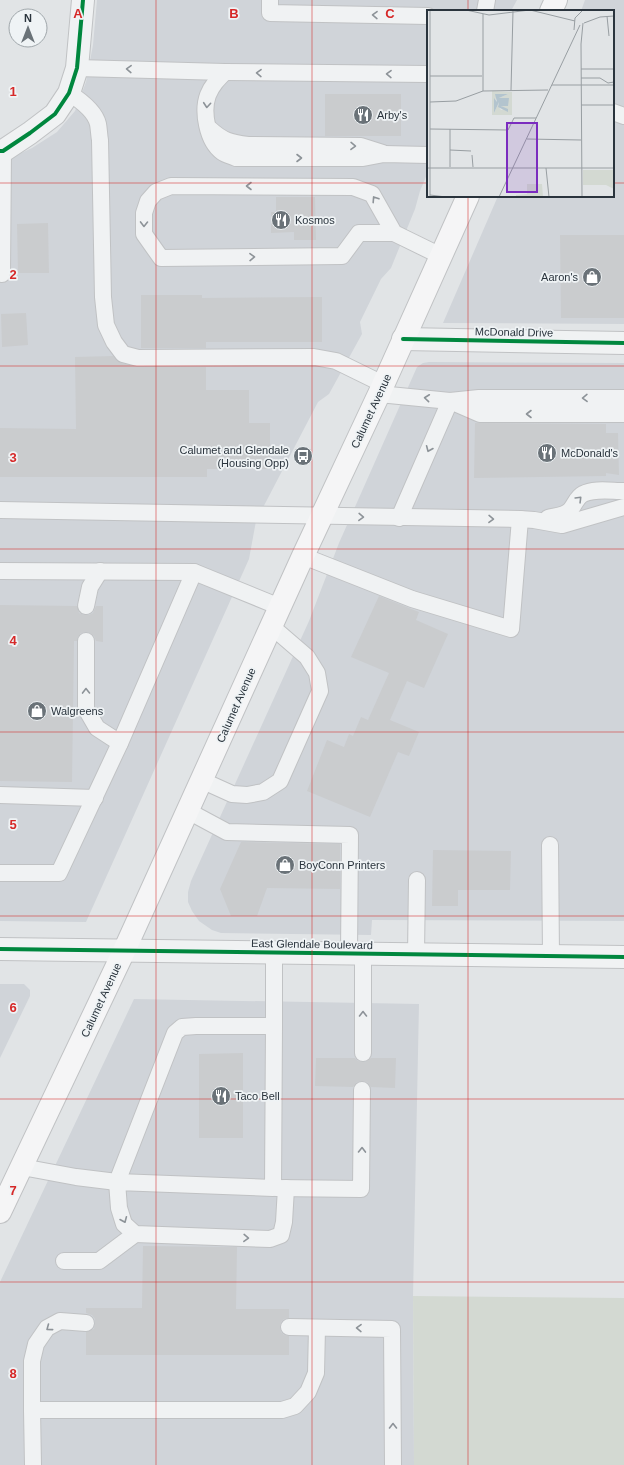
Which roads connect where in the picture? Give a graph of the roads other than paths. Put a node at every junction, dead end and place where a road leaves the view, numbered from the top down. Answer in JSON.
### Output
{"nodes":[{"id":1,"x":83,"y":0,"type":"edge"},
{"id":2,"x":270,"y":0,"type":"edge"},
{"id":3,"x":487,"y":0,"type":"edge"},
{"id":4,"x":556,"y":0,"type":"edge"},
{"id":5,"x":485,"y":10,"type":"edge"},
{"id":6,"x":551,"y":10,"type":"edge"},
{"id":7,"x":427,"y":16,"type":"edge"},
{"id":8,"x":76,"y":68,"type":"junction"},
{"id":9,"x":225,"y":72,"type":"junction"},
{"id":10,"x":427,"y":74,"type":"edge"},
{"id":11,"x":69,"y":93,"type":"junction"},
{"id":12,"x":614,"y":112,"type":"edge"},
{"id":13,"x":624,"y":116,"type":"edge"},
{"id":14,"x":2,"y":151,"type":"edge"},
{"id":15,"x":427,"y":155,"type":"edge"},
{"id":16,"x":468,"y":197,"type":"edge"},
{"id":17,"x":394,"y":233,"type":"junction"},
{"id":18,"x":441,"y":256,"type":"junction"},
{"id":19,"x":2,"y":274,"type":"dead end"},
{"id":20,"x":404,"y":339,"type":"junction"},
{"id":21,"x":624,"y":343,"type":"edge"},
{"id":22,"x":381,"y":389,"type":"junction"},
{"id":23,"x":624,"y":398,"type":"edge"},
{"id":24,"x":450,"y":401,"type":"junction"},
{"id":25,"x":624,"y":414,"type":"edge"},
{"id":26,"x":624,"y":491,"type":"edge"},
{"id":27,"x":624,"y":507,"type":"edge"},
{"id":28,"x":0,"y":510,"type":"edge"},
{"id":29,"x":322,"y":516,"type":"junction"},
{"id":30,"x":400,"y":518,"type":"junction"},
{"id":31,"x":527,"y":520,"type":"junction"},
{"id":32,"x":303,"y":556,"type":"junction"},
{"id":33,"x":0,"y":571,"type":"edge"},
{"id":34,"x":100,"y":571,"type":"junction"},
{"id":35,"x":194,"y":572,"type":"junction"},
{"id":36,"x":86,"y":606,"type":"dead end"},
{"id":37,"x":276,"y":616,"type":"junction"},
{"id":38,"x":86,"y":641,"type":"dead end"},
{"id":39,"x":120,"y":743,"type":"junction"},
{"id":40,"x":201,"y":780,"type":"junction"},
{"id":41,"x":0,"y":796,"type":"edge"},
{"id":42,"x":95,"y":798,"type":"junction"},
{"id":43,"x":188,"y":811,"type":"junction"},
{"id":44,"x":550,"y":844,"type":"dead end"},
{"id":45,"x":0,"y":873,"type":"edge"},
{"id":46,"x":417,"y":880,"type":"dead end"},
{"id":47,"x":0,"y":949,"type":"edge"},
{"id":48,"x":124,"y":951,"type":"junction"},
{"id":49,"x":274,"y":953,"type":"junction"},
{"id":50,"x":356,"y":954,"type":"junction"},
{"id":51,"x":416,"y":954,"type":"junction"},
{"id":52,"x":551,"y":956,"type":"junction"},
{"id":53,"x":624,"y":957,"type":"edge"},
{"id":54,"x":274,"y":1026,"type":"junction"},
{"id":55,"x":363,"y":1053,"type":"dead end"},
{"id":56,"x":362,"y":1090,"type":"dead end"},
{"id":57,"x":22,"y":1167,"type":"junction"},
{"id":58,"x":117,"y":1182,"type":"junction"},
{"id":59,"x":279,"y":1188,"type":"junction"},
{"id":60,"x":0,"y":1212,"type":"edge"},
{"id":61,"x":135,"y":1234,"type":"junction"},
{"id":62,"x":64,"y":1261,"type":"dead end"},
{"id":63,"x":86,"y":1323,"type":"dead end"},
{"id":64,"x":289,"y":1327,"type":"dead end"},
{"id":65,"x":317,"y":1328,"type":"junction"},
{"id":66,"x":32,"y":1410,"type":"junction"},
{"id":67,"x":33,"y":1465,"type":"edge"},
{"id":68,"x":393,"y":1465,"type":"edge"}],
"edges":[{"from":1,"to":8,"type":"street"},
{"from":7,"to":2,"type":"lane","one_way":true},
{"from":3,"to":5,"type":"lane"},
{"from":4,"to":6,"type":"main road"},
{"from":9,"to":8,"type":"lane","one_way":true},
{"from":8,"to":11,"type":"street"},
{"from":10,"to":9,"type":"lane","one_way":true},
{"from":9,"to":15,"type":"lane","one_way":true},
{"from":11,"to":14,"type":"street"},
{"from":11,"to":22,"type":"lane"},
{"from":12,"to":13,"type":"lane"},
{"from":14,"to":19,"type":"lane"},
{"from":16,"to":18,"type":"main road","name":"Calumet Avenue"},
{"from":17,"to":17,"type":"lane","one_way":true},
{"from":17,"to":18,"type":"lane"},
{"from":18,"to":20,"type":"main road","name":"Calumet Avenue"},
{"from":20,"to":21,"type":"street","name":"McDonald Drive"},
{"from":20,"to":22,"type":"main road","name":"Calumet Avenue"},
{"from":24,"to":22,"type":"lane","one_way":true},
{"from":22,"to":29,"type":"main road","name":"Calumet Avenue"},
{"from":23,"to":24,"type":"lane","one_way":true},
{"from":25,"to":24,"type":"lane","one_way":true},
{"from":24,"to":30,"type":"lane","one_way":true},
{"from":31,"to":26,"type":"lane","one_way":true},
{"from":27,"to":31,"type":"lane"},
{"from":28,"to":29,"type":"lane"},
{"from":29,"to":30,"type":"lane","one_way":true},
{"from":29,"to":32,"type":"main road","name":"Calumet Avenue"},
{"from":30,"to":31,"type":"lane","one_way":true},
{"from":31,"to":32,"type":"lane"},
{"from":32,"to":37,"type":"main road","name":"Calumet Avenue"},
{"from":33,"to":34,"type":"lane"},
{"from":34,"to":35,"type":"lane"},
{"from":34,"to":36,"type":"lane"},
{"from":35,"to":37,"type":"lane"},
{"from":35,"to":39,"type":"lane"},
{"from":37,"to":40,"type":"main road","name":"Calumet Avenue"},
{"from":37,"to":40,"type":"lane"},
{"from":39,"to":38,"type":"lane","one_way":true},
{"from":39,"to":42,"type":"lane"},
{"from":40,"to":43,"type":"main road","name":"Calumet Avenue"},
{"from":41,"to":42,"type":"lane"},
{"from":42,"to":45,"type":"lane"},
{"from":43,"to":48,"type":"main road","name":"Calumet Avenue"},
{"from":43,"to":50,"type":"lane"},
{"from":44,"to":52,"type":"lane"},
{"from":46,"to":51,"type":"lane"},
{"from":47,"to":48,"type":"street","name":"East Glendale Boulevard"},
{"from":48,"to":49,"type":"street","name":"East Glendale Boulevard"},
{"from":48,"to":57,"type":"main road","name":"Calumet Avenue"},
{"from":49,"to":50,"type":"street","name":"East Glendale Boulevard"},
{"from":49,"to":54,"type":"lane"},
{"from":50,"to":51,"type":"street","name":"East Glendale Boulevard"},
{"from":55,"to":50,"type":"lane","one_way":true},
{"from":51,"to":52,"type":"street","name":"East Glendale Boulevard"},
{"from":52,"to":53,"type":"street","name":"East Glendale Boulevard"},
{"from":54,"to":58,"type":"lane"},
{"from":54,"to":59,"type":"lane"},
{"from":59,"to":56,"type":"lane","one_way":true},
{"from":57,"to":58,"type":"lane"},
{"from":57,"to":60,"type":"main road","name":"Calumet Avenue"},
{"from":58,"to":59,"type":"lane"},
{"from":58,"to":61,"type":"lane","one_way":true},
{"from":61,"to":59,"type":"lane","one_way":true},
{"from":61,"to":62,"type":"lane"},
{"from":63,"to":66,"type":"lane","one_way":true},
{"from":64,"to":65,"type":"lane"},
{"from":65,"to":66,"type":"lane"},
{"from":68,"to":65,"type":"lane","one_way":true},
{"from":66,"to":67,"type":"lane"}]}
